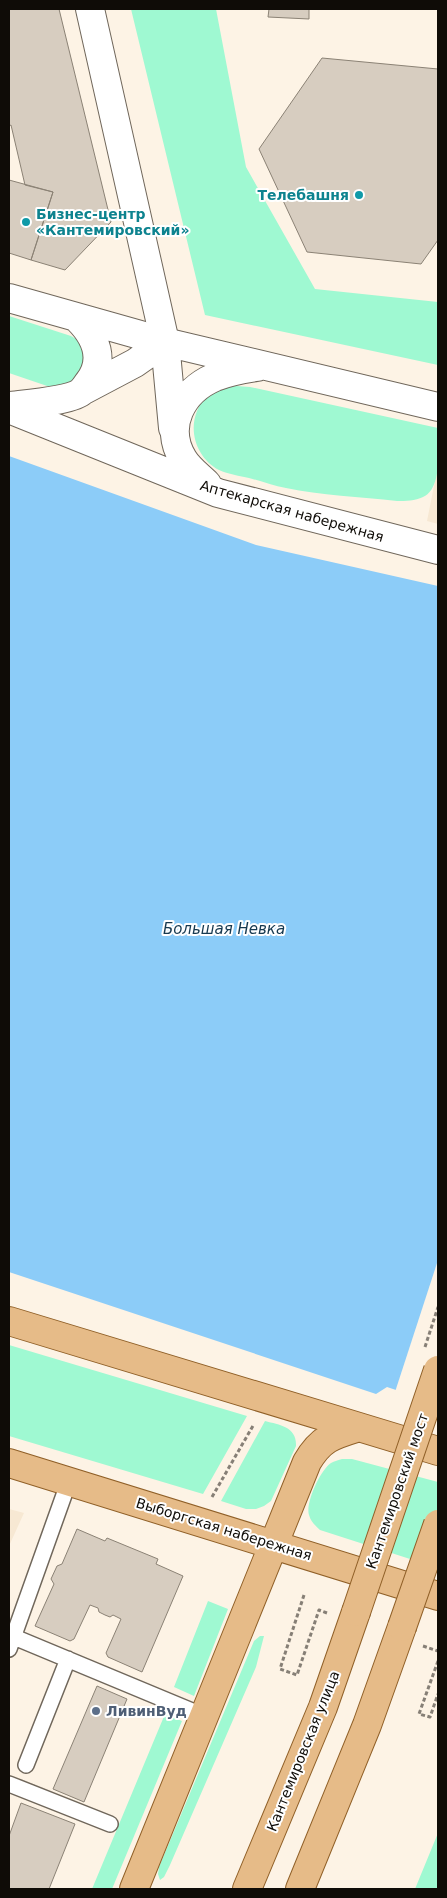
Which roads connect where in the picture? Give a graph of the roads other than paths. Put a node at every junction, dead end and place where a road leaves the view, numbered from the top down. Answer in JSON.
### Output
{"nodes":[{"id":1,"x":90,"y":9,"type":"edge"},
{"id":2,"x":9,"y":298,"type":"edge"},
{"id":3,"x":78,"y":319,"type":"junction"},
{"id":4,"x":165,"y":342,"type":"junction"},
{"id":5,"x":263,"y":366,"type":"junction"},
{"id":6,"x":80,"y":392,"type":"junction"},
{"id":7,"x":9,"y":408,"type":"edge"},
{"id":8,"x":438,"y":408,"type":"edge"},
{"id":9,"x":173,"y":429,"type":"junction"},
{"id":10,"x":218,"y":492,"type":"junction"},
{"id":11,"x":438,"y":550,"type":"edge"},
{"id":12,"x":9,"y":1321,"type":"edge"},
{"id":13,"x":438,"y":1370,"type":"edge"},
{"id":14,"x":359,"y":1427,"type":"junction"},
{"id":15,"x":438,"y":1451,"type":"edge"},
{"id":16,"x":9,"y":1463,"type":"edge"},
{"id":17,"x":68,"y":1481,"type":"junction"},
{"id":18,"x":438,"y":1524,"type":"edge"},
{"id":19,"x":272,"y":1544,"type":"junction"},
{"id":20,"x":438,"y":1596,"type":"edge"},
{"id":21,"x":356,"y":1612,"type":"joint"},
{"id":22,"x":11,"y":1643,"type":"edge"},
{"id":23,"x":68,"y":1659,"type":"junction"},
{"id":24,"x":204,"y":1716,"type":"junction"},
{"id":25,"x":26,"y":1765,"type":"dead end"},
{"id":26,"x":9,"y":1784,"type":"edge"},
{"id":27,"x":110,"y":1824,"type":"dead end"},
{"id":28,"x":134,"y":1889,"type":"edge"},
{"id":29,"x":247,"y":1889,"type":"edge"},
{"id":30,"x":300,"y":1889,"type":"edge"}],
"edges":[{"from":1,"to":4,"type":"street"},
{"from":2,"to":3,"type":"street"},
{"from":3,"to":4,"type":"street"},
{"from":3,"to":6,"type":"street"},
{"from":4,"to":5,"type":"street"},
{"from":4,"to":6,"type":"street"},
{"from":4,"to":9,"type":"street"},
{"from":5,"to":8,"type":"street"},
{"from":5,"to":9,"type":"street"},
{"from":6,"to":7,"type":"street"},
{"from":7,"to":10,"type":"street","name":"Аптекарская набережная"},
{"from":9,"to":10,"type":"street"},
{"from":10,"to":11,"type":"street","name":"Аптекарская набережная"},
{"from":12,"to":14,"type":"main road"},
{"from":13,"to":21,"type":"main road","name":"Кантемировский мост","bridge":true},
{"from":14,"to":15,"type":"main road"},
{"from":14,"to":19,"type":"main road"},
{"from":16,"to":17,"type":"main road","name":"Выборгская набережная"},
{"from":17,"to":19,"type":"main road","name":"Выборгская набережная"},
{"from":17,"to":22,"type":"lane"},
{"from":18,"to":30,"type":"main road","bridge":true},
{"from":19,"to":20,"type":"main road","name":"Выборгская набережная"},
{"from":19,"to":24,"type":"main road"},
{"from":21,"to":29,"type":"main road","name":"Кантемировская улица"},
{"from":22,"to":23,"type":"lane"},
{"from":23,"to":24,"type":"lane"},
{"from":23,"to":25,"type":"lane"},
{"from":24,"to":28,"type":"main road"},
{"from":26,"to":27,"type":"lane"}]}
